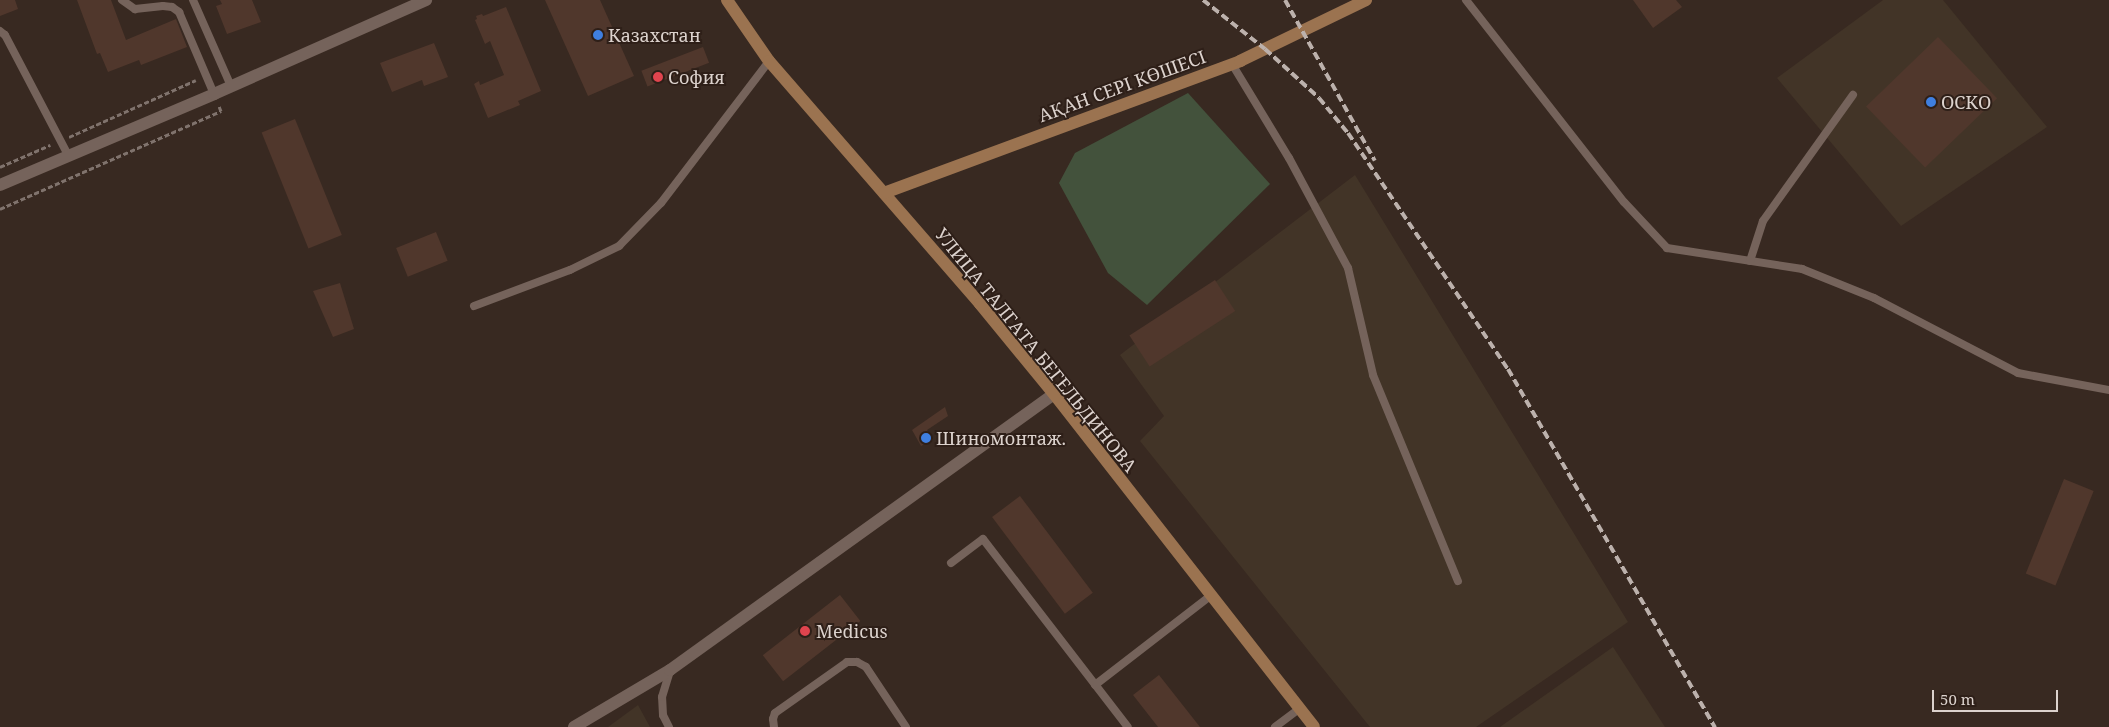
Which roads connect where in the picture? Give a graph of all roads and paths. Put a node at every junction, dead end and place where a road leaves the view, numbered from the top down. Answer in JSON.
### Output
{"nodes":[{"id":1,"x":122,"y":0,"type":"edge"},
{"id":2,"x":193,"y":0,"type":"edge"},
{"id":3,"x":426,"y":0,"type":"edge"},
{"id":4,"x":726,"y":0,"type":"edge"},
{"id":5,"x":1366,"y":0,"type":"edge"},
{"id":6,"x":1466,"y":0,"type":"edge"},
{"id":7,"x":0,"y":31,"type":"edge"},
{"id":8,"x":769,"y":61,"type":"junction"},
{"id":9,"x":1232,"y":64,"type":"junction"},
{"id":10,"x":206,"y":75,"type":"junction"},
{"id":11,"x":232,"y":86,"type":"junction"},
{"id":12,"x":214,"y":94,"type":"junction"},
{"id":13,"x":1853,"y":95,"type":"dead end"},
{"id":14,"x":61,"y":140,"type":"junction"},
{"id":15,"x":68,"y":155,"type":"junction"},
{"id":16,"x":0,"y":167,"type":"edge"},
{"id":17,"x":0,"y":185,"type":"edge"},
{"id":18,"x":884,"y":193,"type":"junction"},
{"id":19,"x":0,"y":209,"type":"edge"},
{"id":20,"x":1750,"y":261,"type":"junction"},
{"id":21,"x":474,"y":306,"type":"dead end"},
{"id":22,"x":2109,"y":390,"type":"edge"},
{"id":23,"x":1054,"y":394,"type":"junction"},
{"id":24,"x":951,"y":564,"type":"dead end"},
{"id":25,"x":1458,"y":581,"type":"dead end"},
{"id":26,"x":1210,"y":596,"type":"junction"},
{"id":27,"x":670,"y":670,"type":"junction"},
{"id":28,"x":1095,"y":685,"type":"junction"},
{"id":29,"x":1300,"y":708,"type":"junction"},
{"id":30,"x":574,"y":727,"type":"edge"},
{"id":31,"x":669,"y":727,"type":"edge"},
{"id":32,"x":774,"y":727,"type":"edge"},
{"id":33,"x":906,"y":727,"type":"edge"},
{"id":34,"x":1128,"y":727,"type":"edge"},
{"id":35,"x":1275,"y":727,"type":"edge"},
{"id":36,"x":1314,"y":727,"type":"edge"}],
"edges":[{"from":1,"to":10,"type":"lane"},
{"from":2,"to":11,"type":"lane"},
{"from":3,"to":11,"type":"street"},
{"from":4,"to":8,"type":"street","name":"УЛИЦА ТАЛГАТА БЕГЕЛЬДИНОВА"},
{"from":5,"to":9,"type":"street","name":"АҚАН СЕРІ КӨШЕСІ"},
{"from":6,"to":20,"type":"lane"},
{"from":7,"to":14,"type":"lane"},
{"from":8,"to":18,"type":"street","name":"УЛИЦА ТАЛГАТА БЕГЕЛЬДИНОВА"},
{"from":8,"to":21,"type":"lane"},
{"from":9,"to":18,"type":"street","name":"АҚАН СЕРІ КӨШЕСІ"},
{"from":9,"to":25,"type":"lane"},
{"from":10,"to":12,"type":"lane"},
{"from":10,"to":14,"type":"path"},
{"from":11,"to":12,"type":"street"},
{"from":12,"to":15,"type":"street"},
{"from":12,"to":19,"type":"path"},
{"from":13,"to":20,"type":"lane"},
{"from":14,"to":15,"type":"lane"},
{"from":14,"to":16,"type":"path"},
{"from":15,"to":17,"type":"street"},
{"from":18,"to":23,"type":"street","name":"УЛИЦА ТАЛГАТА БЕГЕЛЬДИНОВА"},
{"from":20,"to":22,"type":"lane"},
{"from":23,"to":26,"type":"street","name":"УЛИЦА ТАЛГАТА БЕГЕЛЬДИНОВА"},
{"from":23,"to":27,"type":"street"},
{"from":24,"to":28,"type":"lane"},
{"from":26,"to":28,"type":"lane"},
{"from":26,"to":29,"type":"street","name":"УЛИЦА ТАЛГАТА БЕГЕЛЬДИНОВА"},
{"from":27,"to":30,"type":"street"},
{"from":27,"to":31,"type":"lane"},
{"from":28,"to":34,"type":"lane"},
{"from":29,"to":35,"type":"lane"},
{"from":29,"to":36,"type":"street","name":"УЛИЦА ТАЛГАТА БЕГЕЛЬДИНОВА"},
{"from":32,"to":33,"type":"lane"}]}
